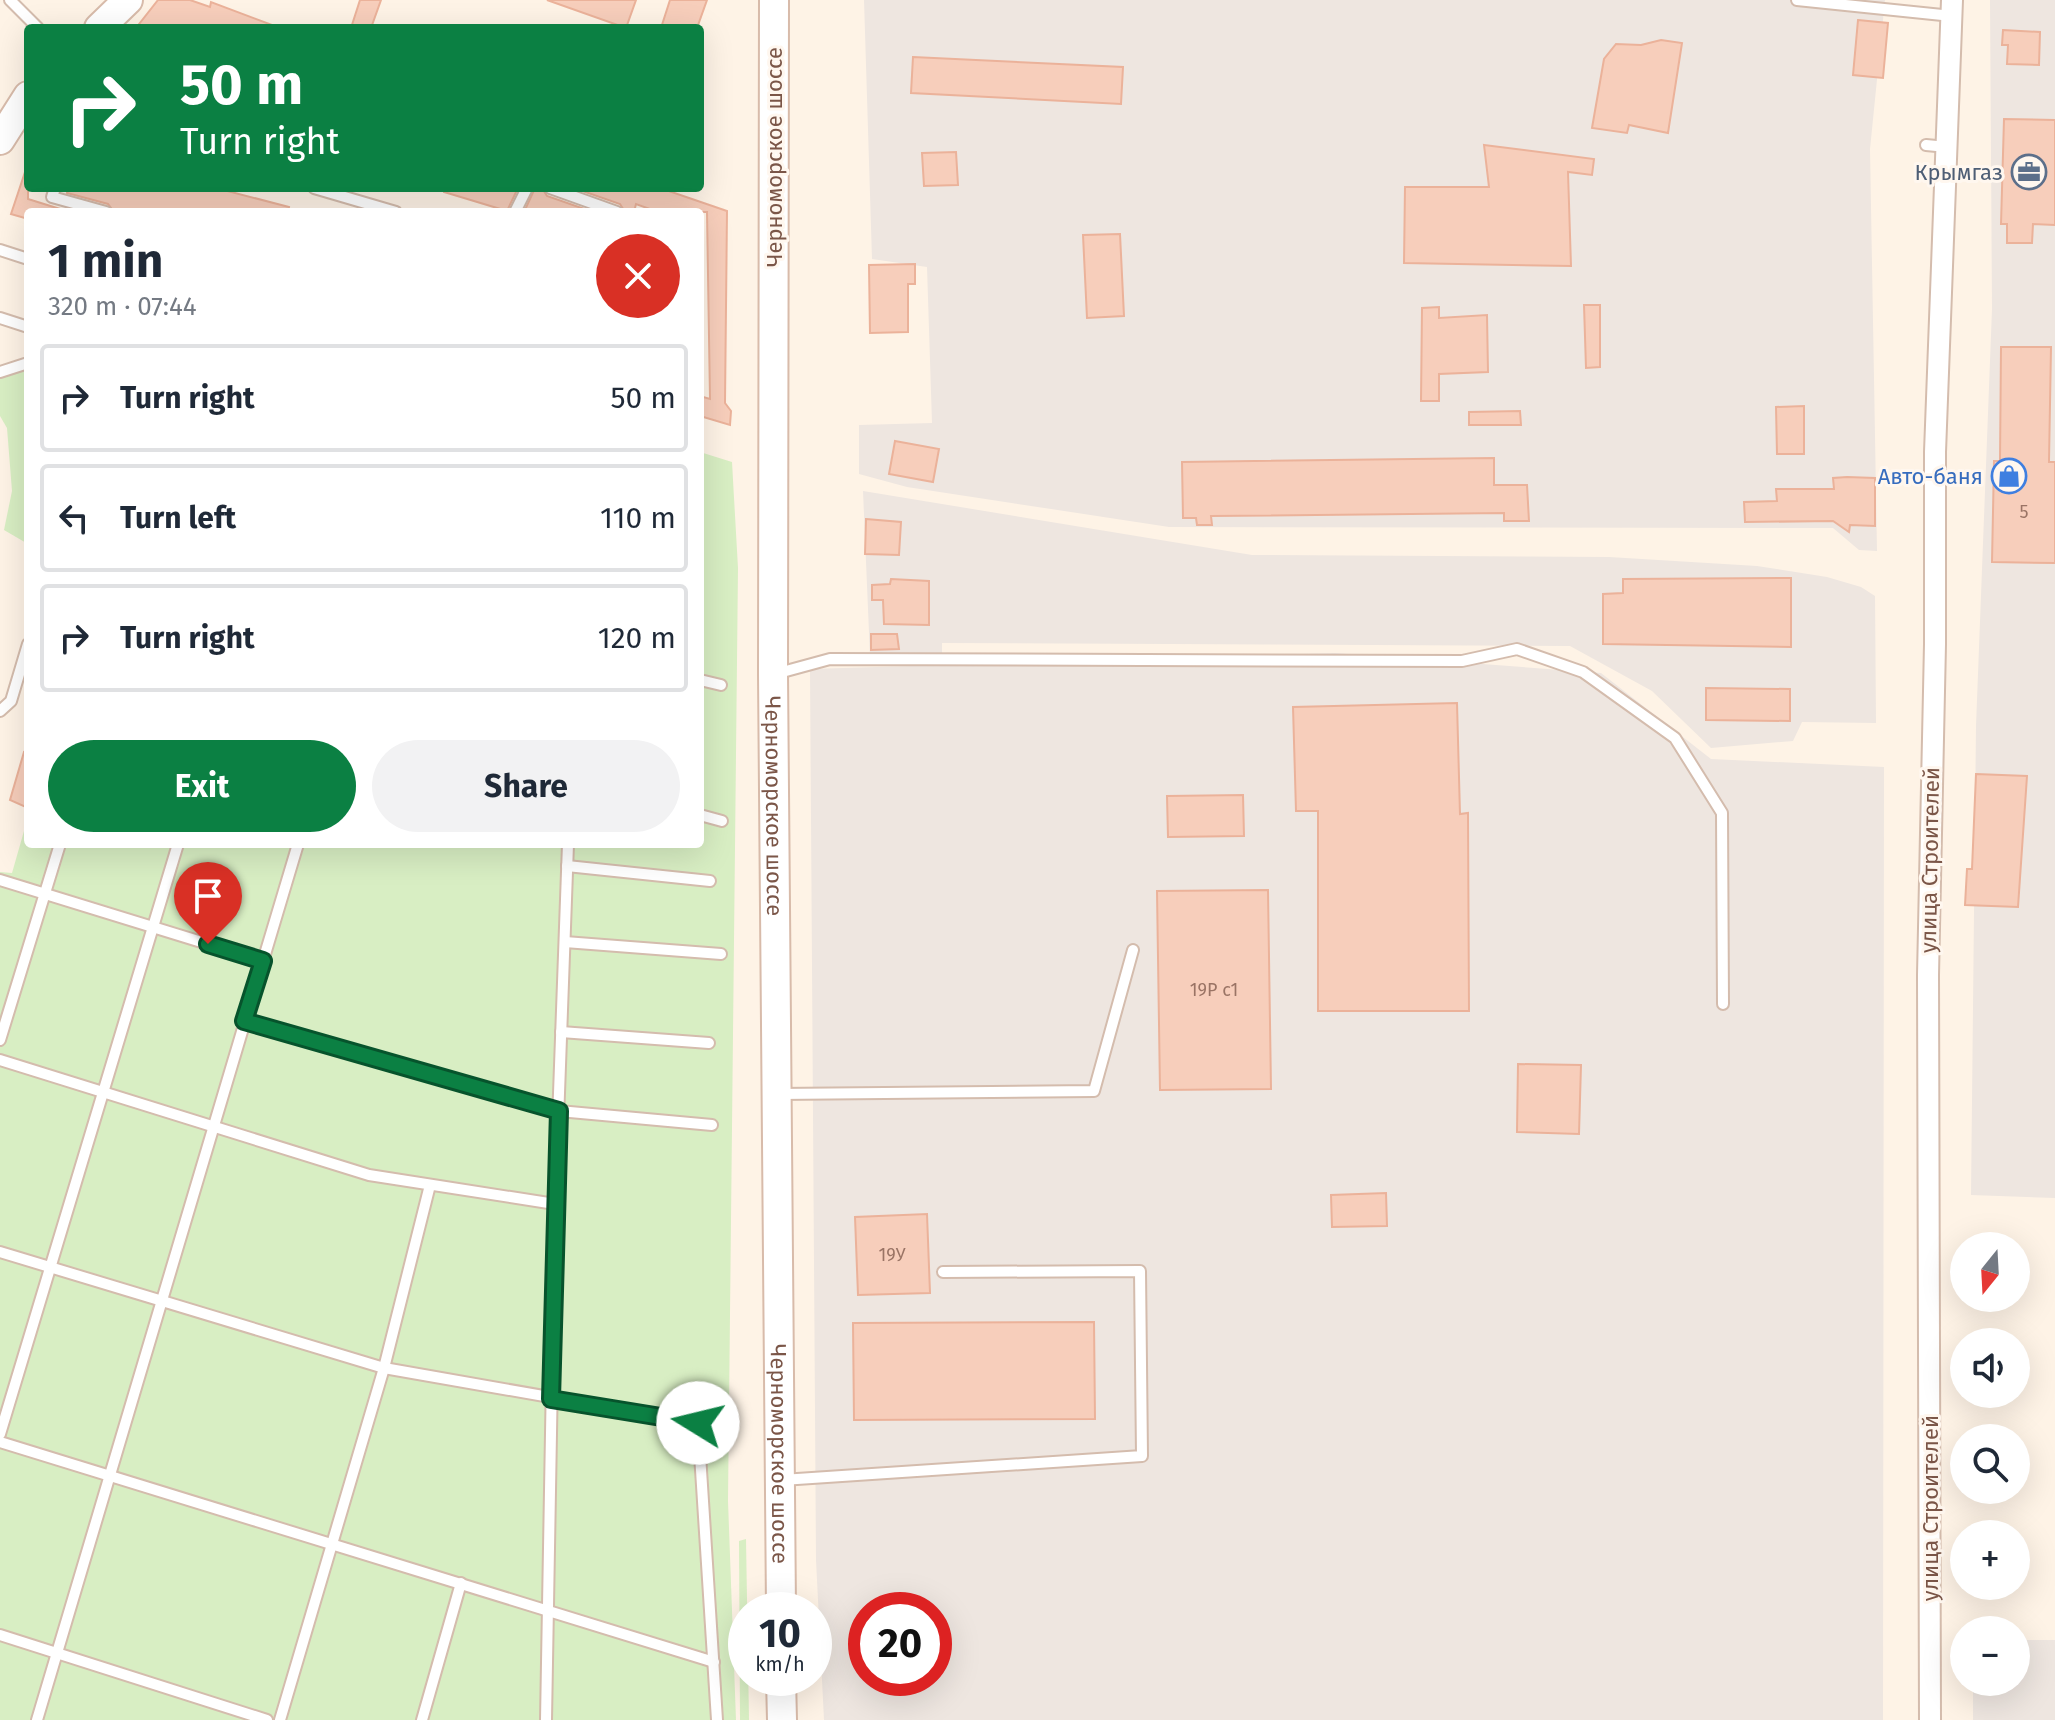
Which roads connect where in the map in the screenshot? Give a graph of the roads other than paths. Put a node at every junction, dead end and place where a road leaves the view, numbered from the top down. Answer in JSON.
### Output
{"nodes":[{"id":1,"x":10,"y":0,"type":"edge"},
{"id":2,"x":128,"y":0,"type":"edge"},
{"id":3,"x":774,"y":0,"type":"edge"},
{"id":4,"x":1797,"y":0,"type":"edge"},
{"id":5,"x":1952,"y":8,"type":"edge"},
{"id":6,"x":34,"y":24,"type":"edge"},
{"id":7,"x":103,"y":24,"type":"edge"},
{"id":8,"x":24,"y":102,"type":"edge"},
{"id":9,"x":0,"y":140,"type":"edge"},
{"id":10,"x":54,"y":192,"type":"edge"},
{"id":11,"x":328,"y":192,"type":"edge"},
{"id":12,"x":561,"y":192,"type":"edge"},
{"id":13,"x":92,"y":208,"type":"edge"},
{"id":14,"x":382,"y":208,"type":"edge"},
{"id":15,"x":606,"y":208,"type":"edge"},
{"id":16,"x":0,"y":250,"type":"edge"},
{"id":17,"x":24,"y":258,"type":"edge"},
{"id":18,"x":0,"y":318,"type":"edge"},
{"id":19,"x":24,"y":326,"type":"edge"},
{"id":20,"x":24,"y":364,"type":"edge"},
{"id":21,"x":0,"y":372,"type":"edge"},
{"id":22,"x":24,"y":657,"type":"edge"},
{"id":23,"x":773,"y":674,"type":"junction"},
{"id":24,"x":704,"y":681,"type":"edge"},
{"id":25,"x":721,"y":685,"type":"dead end"},
{"id":26,"x":0,"y":711,"type":"edge"},
{"id":27,"x":704,"y":816,"type":"edge"},
{"id":28,"x":722,"y":821,"type":"dead end"},
{"id":29,"x":59,"y":848,"type":"edge"},
{"id":30,"x":177,"y":848,"type":"edge"},
{"id":31,"x":297,"y":848,"type":"edge"},
{"id":32,"x":568,"y":848,"type":"edge"},
{"id":33,"x":567,"y":866,"type":"junction"},
{"id":34,"x":0,"y":880,"type":"edge"},
{"id":35,"x":710,"y":881,"type":"dead end"},
{"id":36,"x":45,"y":893,"type":"junction"},
{"id":37,"x":153,"y":926,"type":"junction"},
{"id":38,"x":565,"y":942,"type":"junction"},
{"id":39,"x":1133,"y":950,"type":"dead end"},
{"id":40,"x":721,"y":954,"type":"dead end"},
{"id":41,"x":263,"y":961,"type":"junction"},
{"id":42,"x":1723,"y":1004,"type":"dead end"},
{"id":43,"x":244,"y":1021,"type":"junction"},
{"id":44,"x":561,"y":1032,"type":"junction"},
{"id":45,"x":0,"y":1040,"type":"edge"},
{"id":46,"x":709,"y":1043,"type":"dead end"},
{"id":47,"x":0,"y":1060,"type":"edge"},
{"id":48,"x":103,"y":1092,"type":"junction"},
{"id":49,"x":776,"y":1094,"type":"junction"},
{"id":50,"x":559,"y":1111,"type":"junction"},
{"id":51,"x":712,"y":1125,"type":"dead end"},
{"id":52,"x":213,"y":1126,"type":"junction"},
{"id":53,"x":430,"y":1185,"type":"junction"},
{"id":54,"x":555,"y":1204,"type":"junction"},
{"id":55,"x":0,"y":1252,"type":"edge"},
{"id":56,"x":50,"y":1267,"type":"junction"},
{"id":57,"x":943,"y":1272,"type":"dead end"},
{"id":58,"x":161,"y":1300,"type":"junction"},
{"id":59,"x":384,"y":1368,"type":"junction"},
{"id":60,"x":551,"y":1399,"type":"junction"},
{"id":61,"x":0,"y":1434,"type":"edge"},
{"id":62,"x":0,"y":1442,"type":"edge"},
{"id":63,"x":109,"y":1476,"type":"junction"},
{"id":64,"x":780,"y":1481,"type":"junction"},
{"id":65,"x":332,"y":1544,"type":"junction"},
{"id":66,"x":461,"y":1583,"type":"junction"},
{"id":67,"x":781,"y":1592,"type":"edge"},
{"id":68,"x":547,"y":1610,"type":"junction"},
{"id":69,"x":0,"y":1635,"type":"edge"},
{"id":70,"x":57,"y":1653,"type":"junction"},
{"id":71,"x":714,"y":1662,"type":"junction"},
{"id":72,"x":781,"y":1696,"type":"edge"},
{"id":73,"x":37,"y":1720,"type":"edge"},
{"id":74,"x":267,"y":1720,"type":"edge"},
{"id":75,"x":280,"y":1720,"type":"edge"},
{"id":76,"x":422,"y":1720,"type":"edge"},
{"id":77,"x":546,"y":1720,"type":"edge"},
{"id":78,"x":717,"y":1720,"type":"edge"},
{"id":79,"x":782,"y":1720,"type":"edge"},
{"id":80,"x":1930,"y":1720,"type":"edge"}],
"edges":[{"from":1,"to":6,"type":"lane"},
{"from":2,"to":7,"type":"main road"},
{"from":3,"to":23,"type":"main road","name":"Черноморское шоссе"},
{"from":4,"to":5,"type":"lane"},
{"from":5,"to":80,"type":"street","name":"улица Строителей"},
{"from":8,"to":9,"type":"main road"},
{"from":10,"to":13,"type":"lane"},
{"from":11,"to":14,"type":"lane"},
{"from":12,"to":15,"type":"lane"},
{"from":16,"to":17,"type":"lane"},
{"from":18,"to":19,"type":"lane"},
{"from":20,"to":21,"type":"lane"},
{"from":22,"to":26,"type":"lane"},
{"from":23,"to":42,"type":"lane"},
{"from":23,"to":49,"type":"main road","name":"Черноморское шоссе"},
{"from":24,"to":25,"type":"lane"},
{"from":27,"to":28,"type":"lane"},
{"from":29,"to":36,"type":"lane"},
{"from":30,"to":37,"type":"lane"},
{"from":31,"to":41,"type":"lane"},
{"from":32,"to":33,"type":"lane"},
{"from":33,"to":35,"type":"lane"},
{"from":33,"to":38,"type":"lane"},
{"from":34,"to":36,"type":"lane"},
{"from":36,"to":37,"type":"lane"},
{"from":36,"to":45,"type":"lane"},
{"from":37,"to":41,"type":"lane"},
{"from":37,"to":48,"type":"lane"},
{"from":38,"to":40,"type":"lane"},
{"from":38,"to":44,"type":"lane"},
{"from":39,"to":49,"type":"lane"},
{"from":41,"to":43,"type":"lane"},
{"from":43,"to":50,"type":"lane"},
{"from":43,"to":52,"type":"lane"},
{"from":44,"to":46,"type":"lane"},
{"from":44,"to":50,"type":"lane"},
{"from":47,"to":48,"type":"lane"},
{"from":48,"to":52,"type":"lane"},
{"from":48,"to":56,"type":"lane"},
{"from":49,"to":64,"type":"main road","name":"Черноморское шоссе"},
{"from":50,"to":51,"type":"lane"},
{"from":50,"to":54,"type":"lane"},
{"from":52,"to":53,"type":"lane"},
{"from":52,"to":58,"type":"lane"},
{"from":53,"to":54,"type":"lane"},
{"from":53,"to":59,"type":"lane"},
{"from":54,"to":60,"type":"lane"},
{"from":55,"to":56,"type":"lane"},
{"from":56,"to":58,"type":"lane"},
{"from":56,"to":61,"type":"lane"},
{"from":57,"to":64,"type":"lane"},
{"from":58,"to":59,"type":"lane"},
{"from":58,"to":63,"type":"lane"},
{"from":59,"to":60,"type":"lane"},
{"from":59,"to":65,"type":"lane"},
{"from":60,"to":68,"type":"lane"},
{"from":60,"to":71,"type":"lane"},
{"from":62,"to":63,"type":"lane"},
{"from":63,"to":65,"type":"lane"},
{"from":63,"to":70,"type":"lane"},
{"from":64,"to":67,"type":"main road","name":"Черноморское шоссе"},
{"from":65,"to":66,"type":"lane"},
{"from":65,"to":75,"type":"lane"},
{"from":66,"to":68,"type":"lane"},
{"from":66,"to":76,"type":"lane"},
{"from":68,"to":71,"type":"lane"},
{"from":68,"to":77,"type":"lane"},
{"from":69,"to":70,"type":"lane"},
{"from":70,"to":73,"type":"lane"},
{"from":70,"to":74,"type":"lane"},
{"from":71,"to":78,"type":"lane"},
{"from":72,"to":79,"type":"main road"}]}
